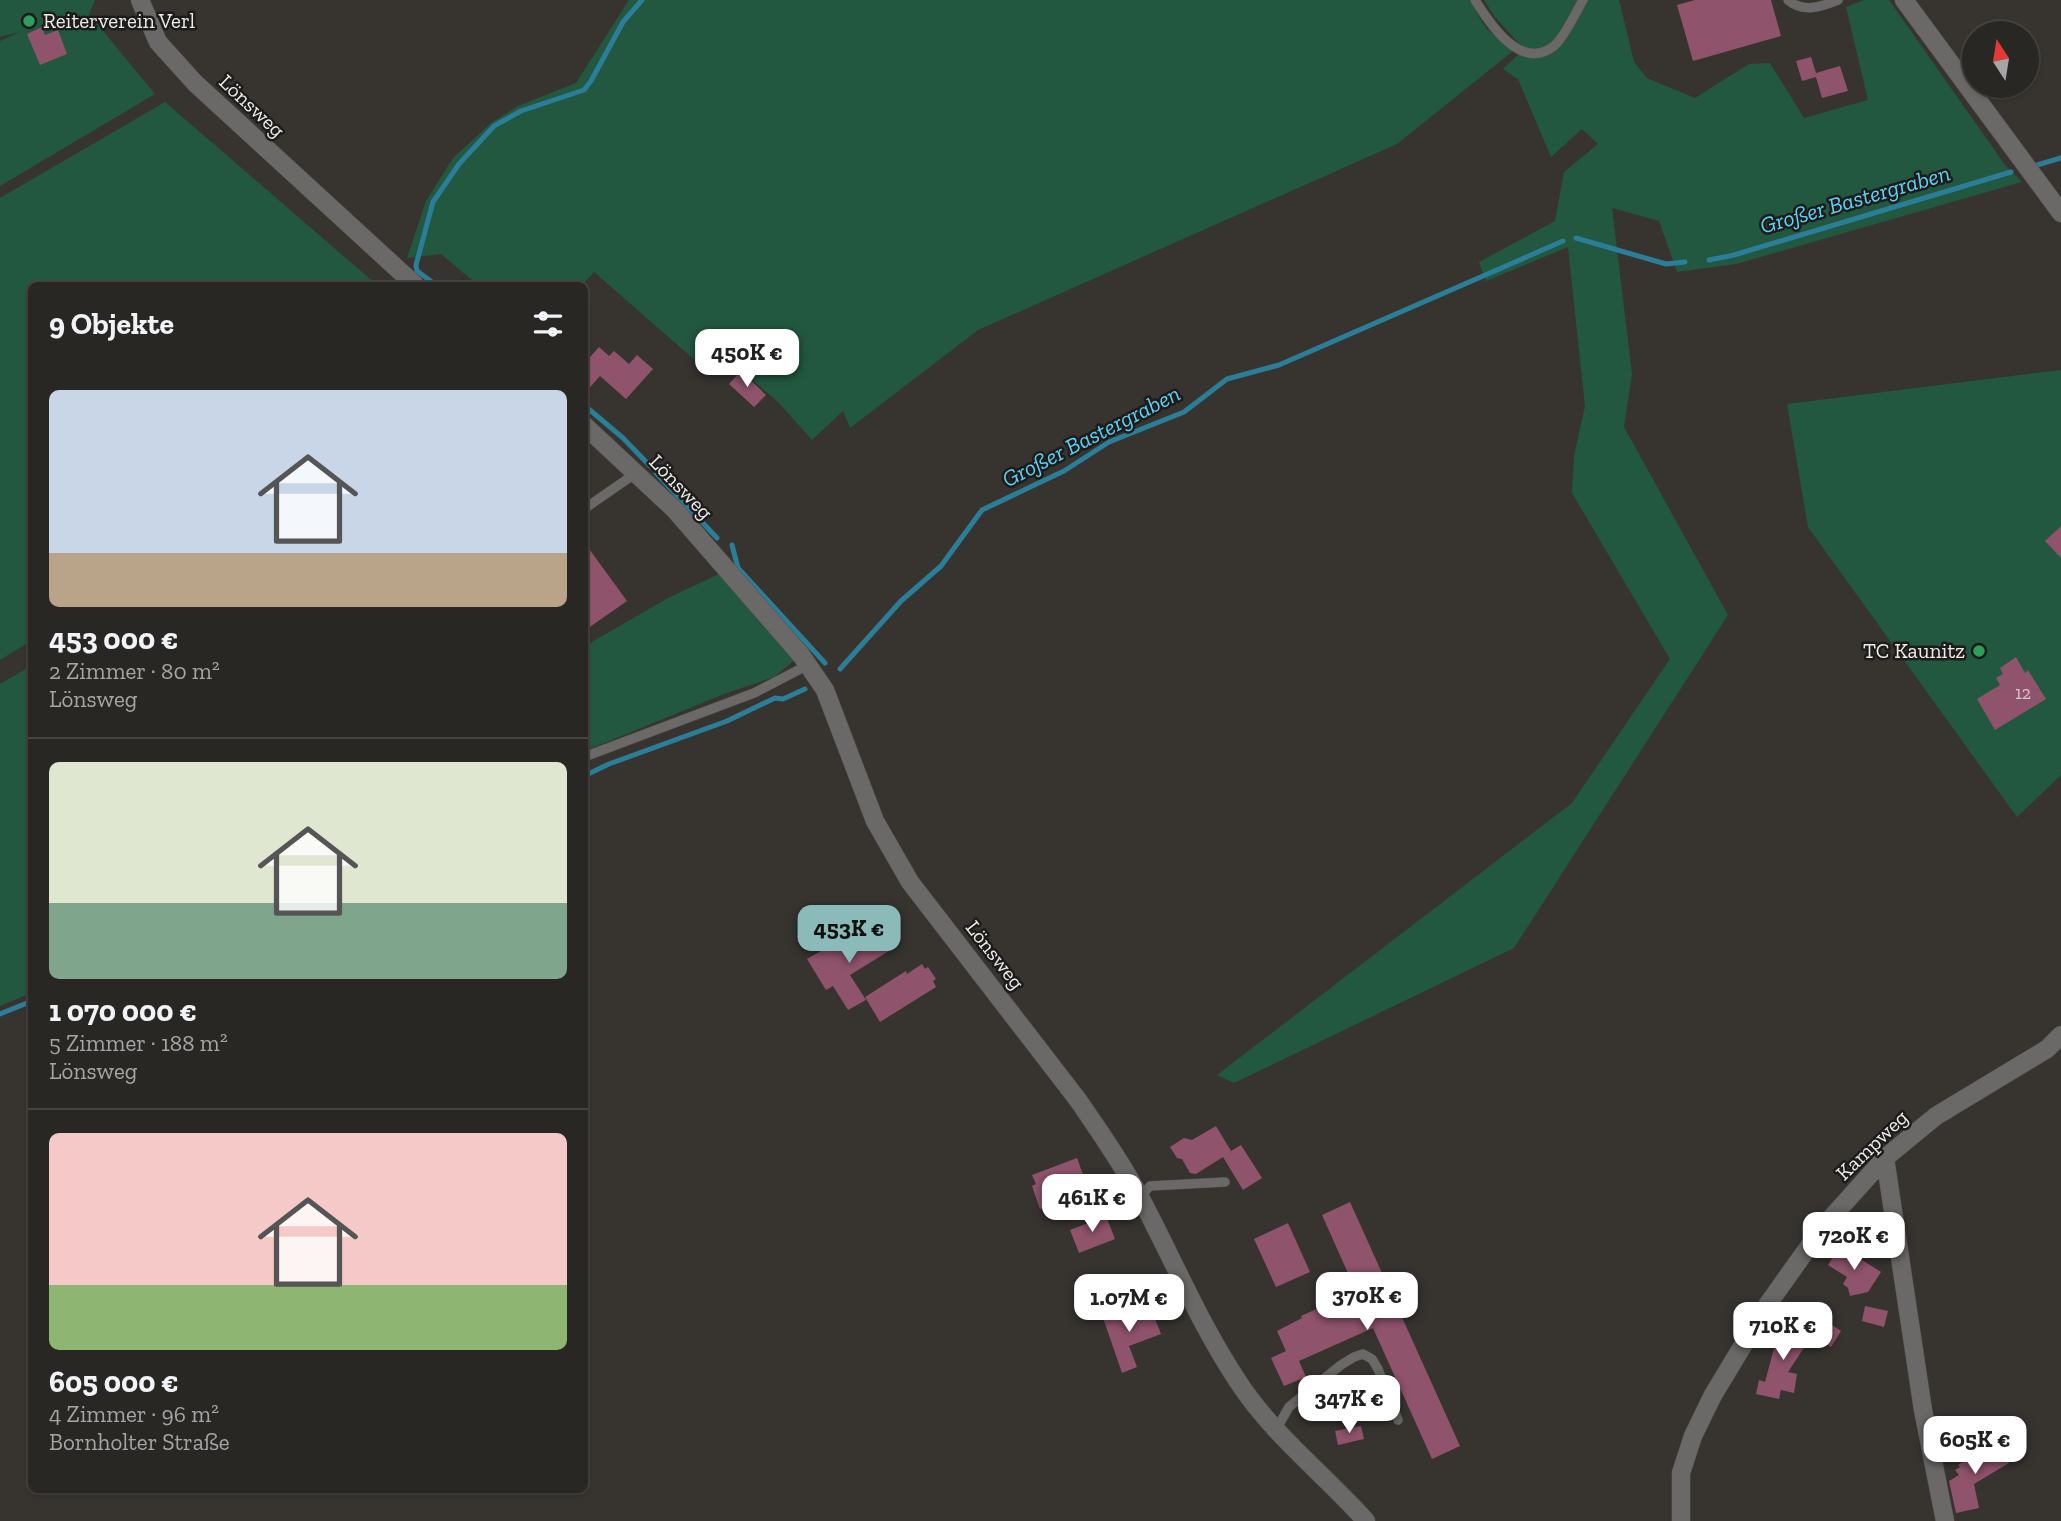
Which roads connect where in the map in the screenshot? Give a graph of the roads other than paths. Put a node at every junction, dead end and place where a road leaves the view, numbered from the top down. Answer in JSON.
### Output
{"nodes":[{"id":1,"x":140,"y":0,"type":"edge"},
{"id":2,"x":1475,"y":0,"type":"edge"},
{"id":3,"x":1583,"y":0,"type":"edge"},
{"id":4,"x":1788,"y":0,"type":"edge"},
{"id":5,"x":1838,"y":0,"type":"edge"},
{"id":6,"x":1904,"y":0,"type":"edge"},
{"id":7,"x":2061,"y":213,"type":"edge"},
{"id":8,"x":412,"y":282,"type":"edge"},
{"id":9,"x":588,"y":429,"type":"edge"},
{"id":10,"x":636,"y":473,"type":"junction"},
{"id":11,"x":588,"y":506,"type":"edge"},
{"id":12,"x":808,"y":666,"type":"junction"},
{"id":13,"x":588,"y":755,"type":"edge"},
{"id":14,"x":2061,"y":1035,"type":"edge"},
{"id":15,"x":1885,"y":1158,"type":"junction"},
{"id":16,"x":1225,"y":1182,"type":"dead end"},
{"id":17,"x":1140,"y":1197,"type":"junction"},
{"id":18,"x":1398,"y":1420,"type":"dead end"},
{"id":19,"x":1276,"y":1428,"type":"junction"},
{"id":20,"x":1366,"y":1521,"type":"edge"},
{"id":21,"x":1681,"y":1521,"type":"edge"},
{"id":22,"x":1945,"y":1521,"type":"edge"}],
"edges":[{"from":1,"to":8,"type":"street","name":"Lönsweg"},
{"from":2,"to":3,"type":"lane"},
{"from":4,"to":5,"type":"lane"},
{"from":6,"to":7,"type":"street"},
{"from":9,"to":10,"type":"street","name":"Lönsweg"},
{"from":10,"to":11,"type":"lane"},
{"from":10,"to":12,"type":"street","name":"Lönsweg"},
{"from":12,"to":13,"type":"lane"},
{"from":12,"to":17,"type":"street","name":"Lönsweg"},
{"from":14,"to":15,"type":"street","name":"Kampweg"},
{"from":15,"to":21,"type":"street","name":"Kampweg"},
{"from":15,"to":22,"type":"street"},
{"from":16,"to":17,"type":"lane"},
{"from":17,"to":19,"type":"street","name":"Lönsweg"},
{"from":18,"to":19,"type":"lane"},
{"from":19,"to":20,"type":"street","name":"Lönsweg"}]}
